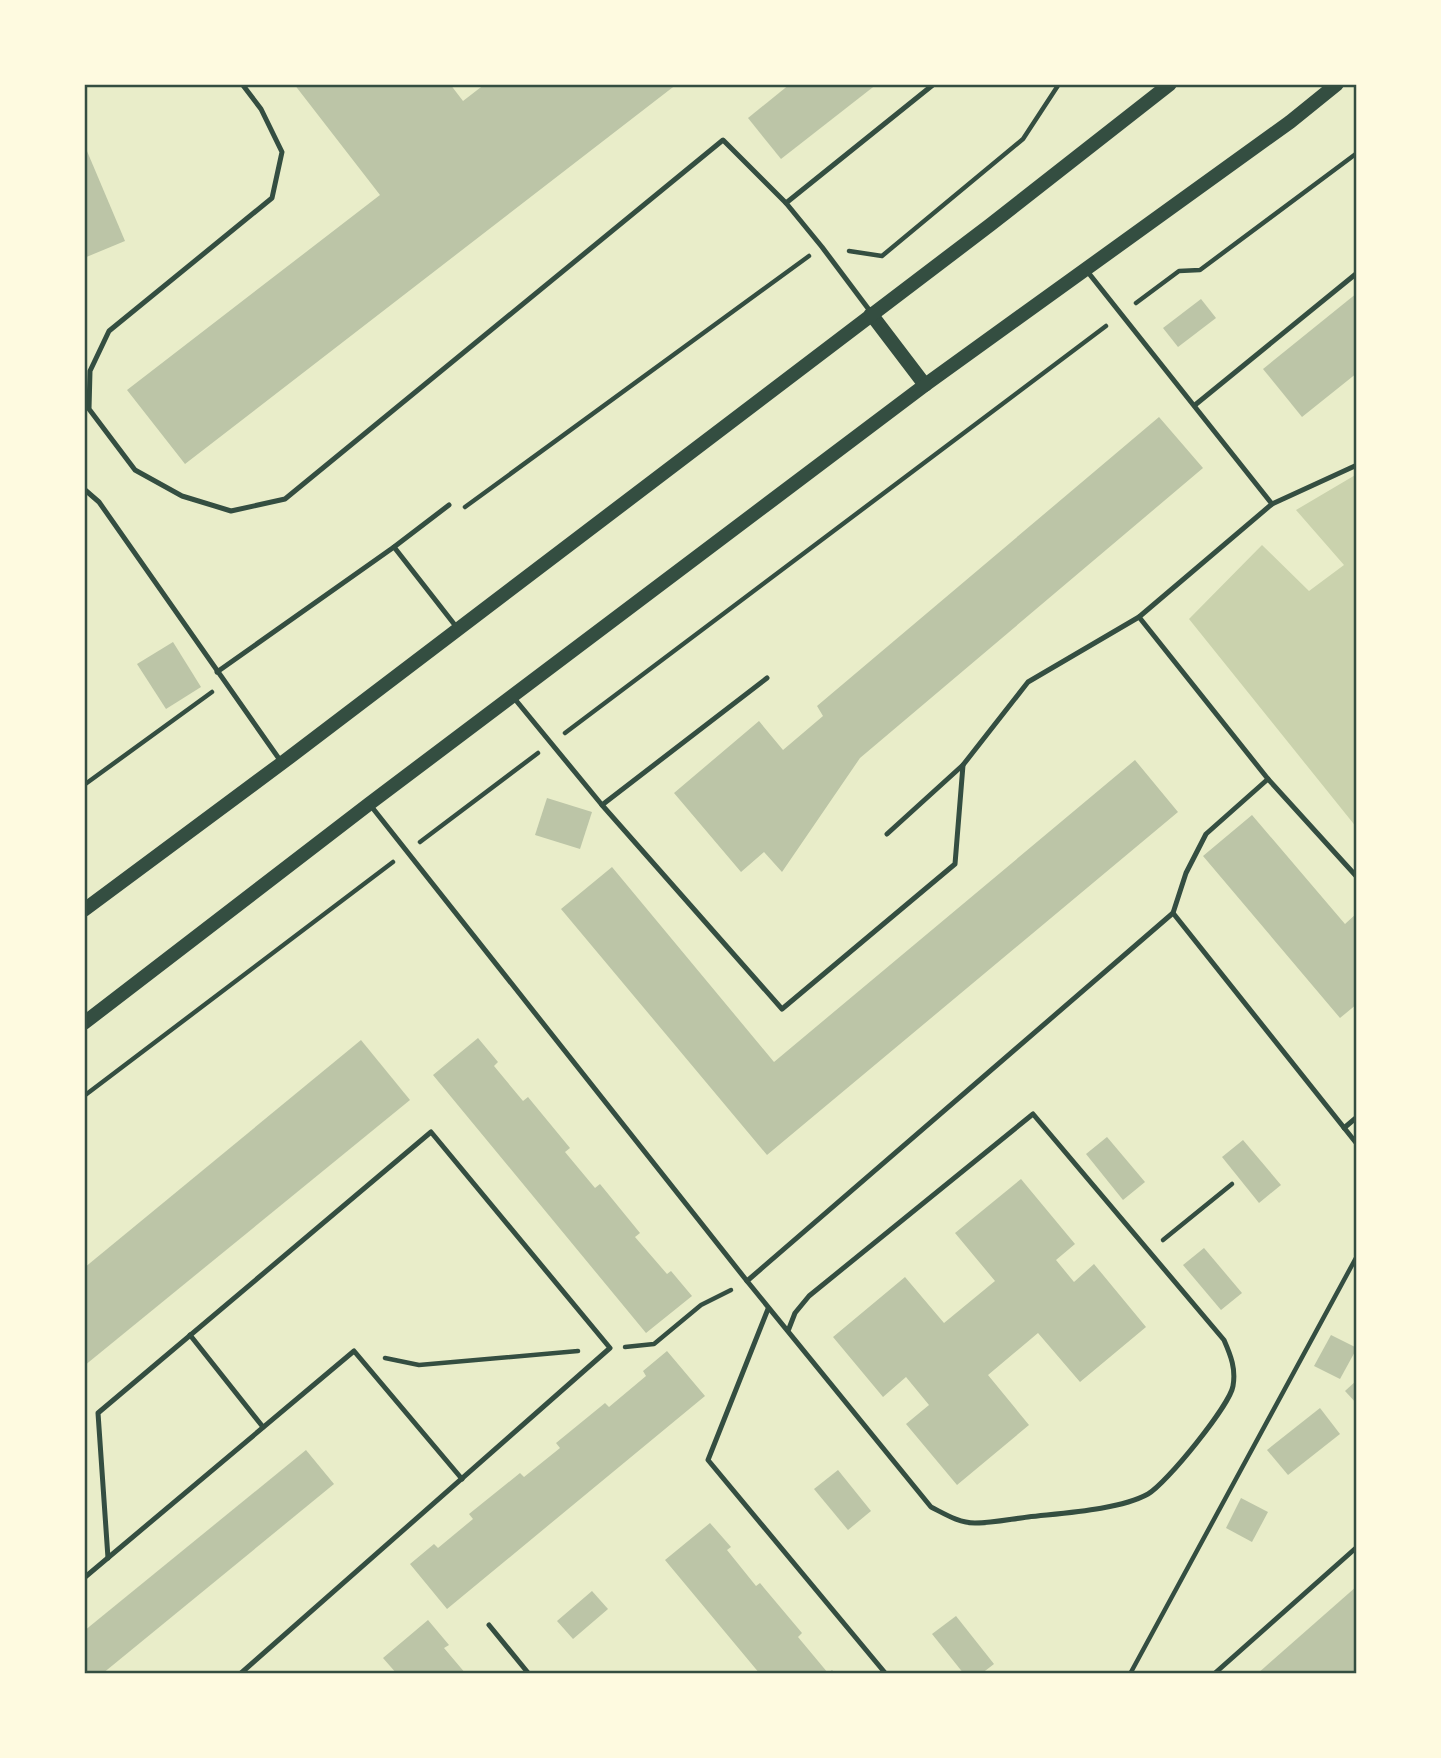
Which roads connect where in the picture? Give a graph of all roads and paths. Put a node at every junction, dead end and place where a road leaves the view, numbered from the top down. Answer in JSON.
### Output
{"nodes":[{"id":1,"x":242,"y":84,"type":"edge"},
{"id":2,"x":934,"y":84,"type":"edge"},
{"id":3,"x":1059,"y":84,"type":"edge"},
{"id":4,"x":1170,"y":84,"type":"edge"},
{"id":5,"x":1337,"y":84,"type":"edge"},
{"id":6,"x":1357,"y":153,"type":"edge"},
{"id":7,"x":786,"y":203,"type":"junction"},
{"id":8,"x":822,"y":247,"type":"junction"},
{"id":9,"x":1085,"y":269,"type":"junction"},
{"id":10,"x":1357,"y":273,"type":"edge"},
{"id":11,"x":871,"y":314,"type":"junction"},
{"id":12,"x":1122,"y":314,"type":"junction"},
{"id":13,"x":925,"y":384,"type":"junction"},
{"id":14,"x":1195,"y":405,"type":"junction"},
{"id":15,"x":1357,"y":464,"type":"edge"},
{"id":16,"x":84,"y":489,"type":"edge"},
{"id":17,"x":1272,"y":504,"type":"junction"},
{"id":18,"x":449,"y":505,"type":"dead end"},
{"id":19,"x":394,"y":547,"type":"junction"},
{"id":20,"x":1139,"y":617,"type":"junction"},
{"id":21,"x":458,"y":629,"type":"junction"},
{"id":22,"x":218,"y":672,"type":"junction"},
{"id":23,"x":767,"y":678,"type":"dead end"},
{"id":24,"x":512,"y":695,"type":"junction"},
{"id":25,"x":551,"y":743,"type":"junction"},
{"id":26,"x":282,"y":763,"type":"junction"},
{"id":27,"x":963,"y":765,"type":"junction"},
{"id":28,"x":1268,"y":779,"type":"junction"},
{"id":29,"x":369,"y":804,"type":"junction"},
{"id":30,"x":602,"y":805,"type":"junction"},
{"id":31,"x":887,"y":834,"type":"dead end"},
{"id":32,"x":407,"y":852,"type":"junction"},
{"id":33,"x":1357,"y":877,"type":"edge"},
{"id":34,"x":84,"y":910,"type":"edge"},
{"id":35,"x":1173,"y":913,"type":"junction"},
{"id":36,"x":84,"y":1023,"type":"edge"},
{"id":37,"x":84,"y":1096,"type":"edge"},
{"id":38,"x":1357,"y":1118,"type":"edge"},
{"id":39,"x":1344,"y":1128,"type":"junction"},
{"id":40,"x":1357,"y":1144,"type":"edge"},
{"id":41,"x":1232,"y":1184,"type":"dead end"},
{"id":42,"x":1149,"y":1252,"type":"junction"},
{"id":43,"x":1357,"y":1256,"type":"edge"},
{"id":44,"x":747,"y":1281,"type":"junction"},
{"id":45,"x":768,"y":1309,"type":"junction"},
{"id":46,"x":788,"y":1331,"type":"junction"},
{"id":47,"x":190,"y":1335,"type":"junction"},
{"id":48,"x":610,"y":1348,"type":"junction"},
{"id":49,"x":354,"y":1351,"type":"junction"},
{"id":50,"x":263,"y":1427,"type":"junction"},
{"id":51,"x":463,"y":1479,"type":"junction"},
{"id":52,"x":1357,"y":1547,"type":"edge"},
{"id":53,"x":108,"y":1558,"type":"junction"},
{"id":54,"x":84,"y":1578,"type":"edge"},
{"id":55,"x":489,"y":1625,"type":"dead end"},
{"id":56,"x":240,"y":1674,"type":"edge"},
{"id":57,"x":529,"y":1674,"type":"edge"},
{"id":58,"x":886,"y":1674,"type":"edge"},
{"id":59,"x":1130,"y":1674,"type":"edge"},
{"id":60,"x":1214,"y":1674,"type":"edge"}],
"edges":[{"from":1,"to":7,"type":"lane"},
{"from":2,"to":7,"type":"lane"},
{"from":3,"to":8,"type":"path"},
{"from":4,"to":11,"type":"main road"},
{"from":5,"to":9,"type":"main road"},
{"from":6,"to":12,"type":"path"},
{"from":7,"to":8,"type":"lane"},
{"from":8,"to":11,"type":"lane"},
{"from":9,"to":12,"type":"lane"},
{"from":9,"to":13,"type":"main road"},
{"from":10,"to":14,"type":"lane"},
{"from":11,"to":13,"type":"main road"},
{"from":11,"to":21,"type":"main road"},
{"from":12,"to":14,"type":"lane"},
{"from":12,"to":25,"type":"path"},
{"from":13,"to":24,"type":"main road"},
{"from":14,"to":17,"type":"lane"},
{"from":15,"to":17,"type":"lane"},
{"from":16,"to":22,"type":"lane"},
{"from":17,"to":20,"type":"lane"},
{"from":18,"to":19,"type":"lane"},
{"from":19,"to":21,"type":"lane"},
{"from":19,"to":22,"type":"lane"},
{"from":20,"to":27,"type":"lane"},
{"from":20,"to":28,"type":"lane"},
{"from":21,"to":26,"type":"main road"},
{"from":22,"to":26,"type":"lane"},
{"from":23,"to":30,"type":"lane"},
{"from":24,"to":25,"type":"lane"},
{"from":24,"to":29,"type":"main road"},
{"from":25,"to":30,"type":"lane"},
{"from":25,"to":32,"type":"path"},
{"from":26,"to":34,"type":"main road"},
{"from":27,"to":30,"type":"lane"},
{"from":27,"to":31,"type":"lane"},
{"from":28,"to":33,"type":"lane"},
{"from":28,"to":35,"type":"lane"},
{"from":29,"to":32,"type":"lane"},
{"from":29,"to":36,"type":"main road"},
{"from":32,"to":37,"type":"path"},
{"from":32,"to":44,"type":"lane"},
{"from":35,"to":39,"type":"lane"},
{"from":35,"to":44,"type":"lane"},
{"from":38,"to":39,"type":"lane"},
{"from":39,"to":40,"type":"lane"},
{"from":41,"to":42,"type":"path"},
{"from":42,"to":46,"type":"lane"},
{"from":42,"to":46,"type":"lane"},
{"from":43,"to":59,"type":"path"},
{"from":44,"to":45,"type":"lane"},
{"from":44,"to":48,"type":"path"},
{"from":45,"to":46,"type":"lane"},
{"from":45,"to":58,"type":"lane"},
{"from":47,"to":48,"type":"lane"},
{"from":47,"to":50,"type":"lane"},
{"from":47,"to":53,"type":"lane"},
{"from":48,"to":49,"type":"path"},
{"from":48,"to":51,"type":"lane"},
{"from":49,"to":50,"type":"lane"},
{"from":49,"to":51,"type":"lane"},
{"from":50,"to":53,"type":"lane"},
{"from":51,"to":56,"type":"lane"},
{"from":52,"to":60,"type":"lane"},
{"from":53,"to":54,"type":"lane"},
{"from":55,"to":57,"type":"lane"}]}
